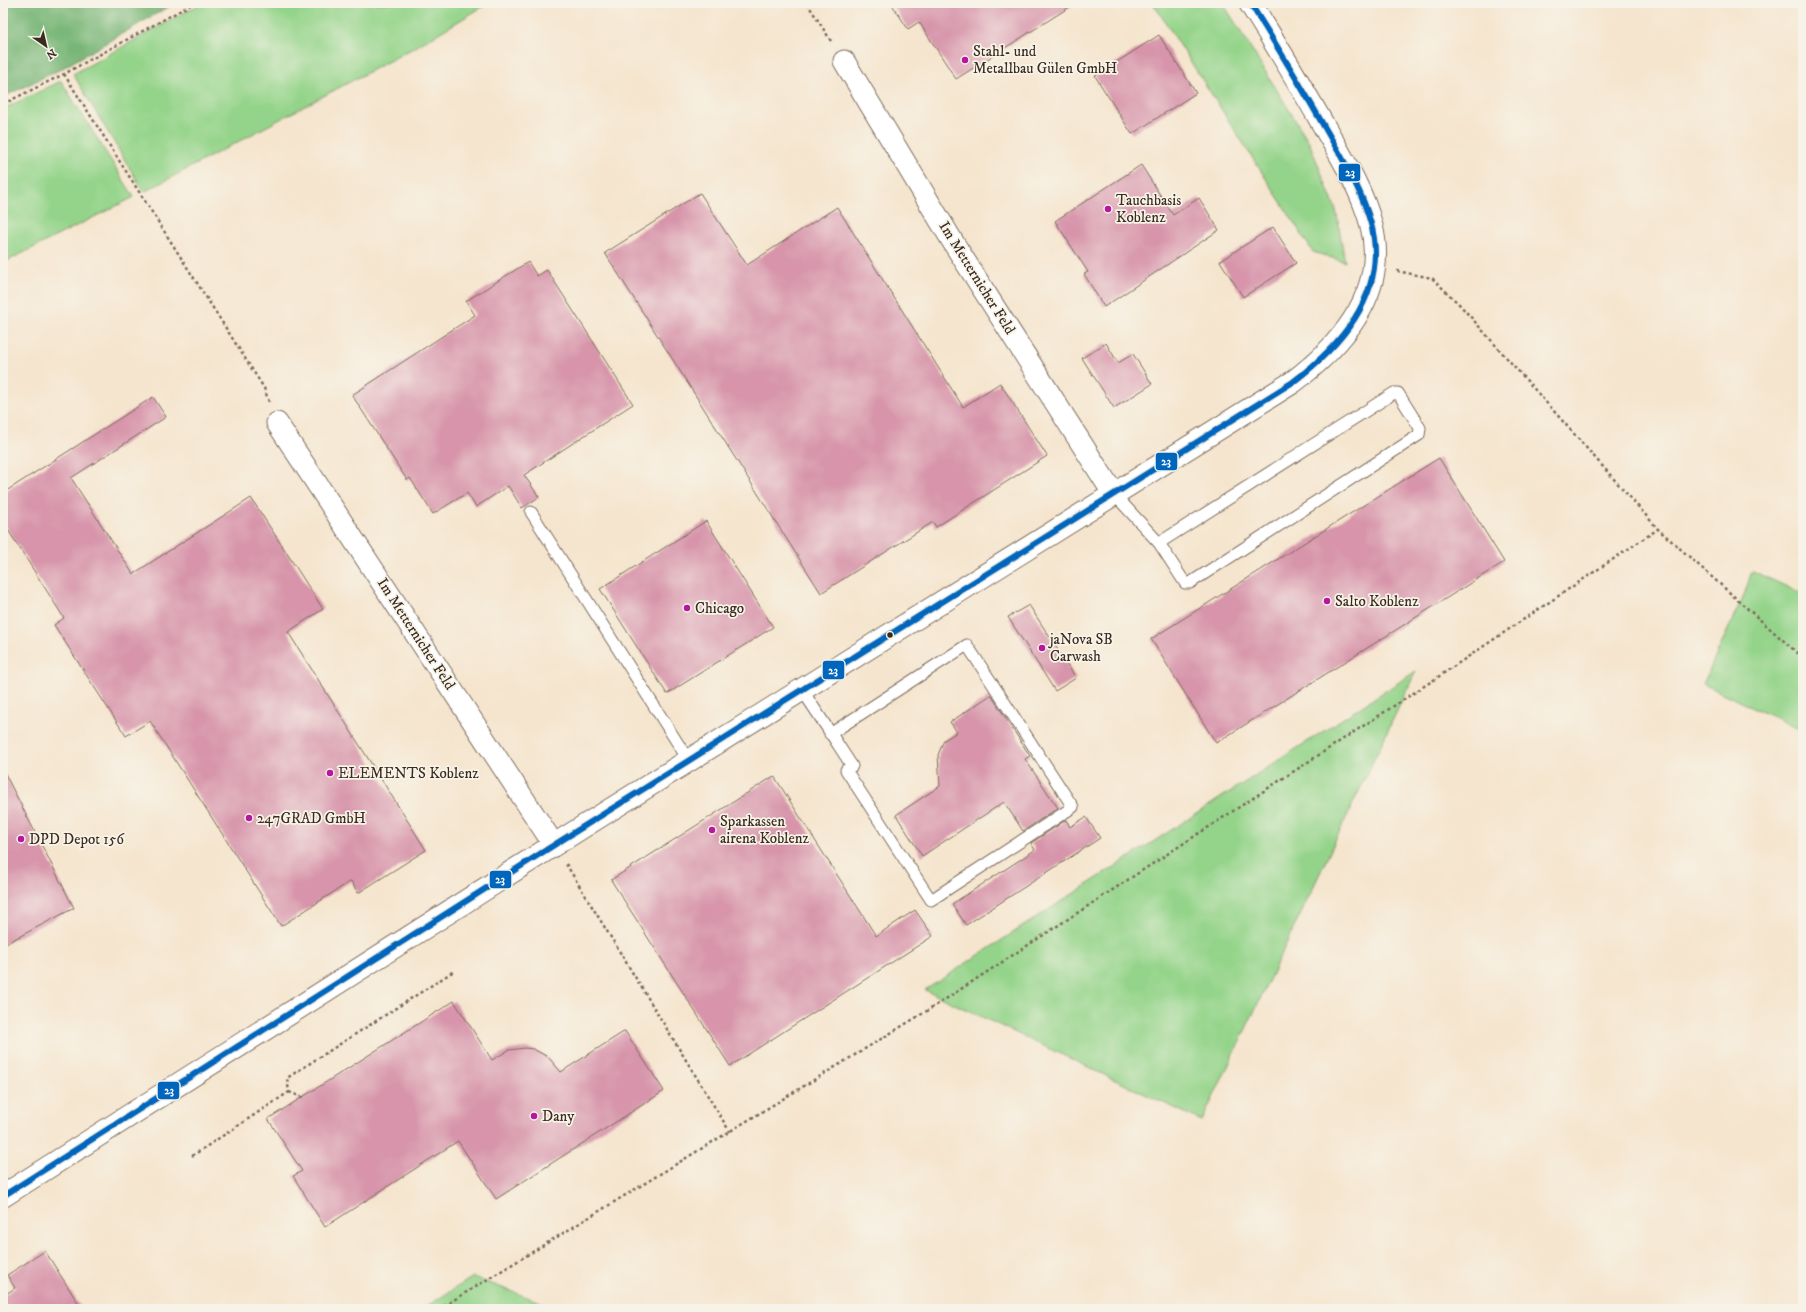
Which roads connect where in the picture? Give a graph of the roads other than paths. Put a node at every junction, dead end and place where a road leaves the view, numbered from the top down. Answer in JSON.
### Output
{"nodes":[{"id":1,"x":1250,"y":3,"type":"edge"},
{"id":2,"x":844,"y":61,"type":"road end"},
{"id":3,"x":277,"y":424,"type":"road end"},
{"id":4,"x":1113,"y":493,"type":"junction"},
{"id":5,"x":531,"y":512,"type":"dead end"},
{"id":6,"x":1160,"y":543,"type":"junction"},
{"id":7,"x":802,"y":690,"type":"junction"},
{"id":8,"x":830,"y":734,"type":"junction"},
{"id":9,"x":689,"y":761,"type":"junction"},
{"id":10,"x":554,"y":845,"type":"junction"},
{"id":11,"x":3,"y":1196,"type":"edge"}],
"edges":[{"from":1,"to":4,"type":"street"},
{"from":2,"to":4,"type":"street","name":"Im Metternicher Feld"},
{"from":3,"to":10,"type":"street","name":"Im Metternicher Feld"},
{"from":4,"to":6,"type":"lane"},
{"from":4,"to":7,"type":"street"},
{"from":5,"to":9,"type":"lane"},
{"from":6,"to":6,"type":"lane"},
{"from":7,"to":8,"type":"lane"},
{"from":7,"to":9,"type":"street"},
{"from":8,"to":8,"type":"lane"},
{"from":9,"to":10,"type":"street"},
{"from":10,"to":11,"type":"street"}]}
